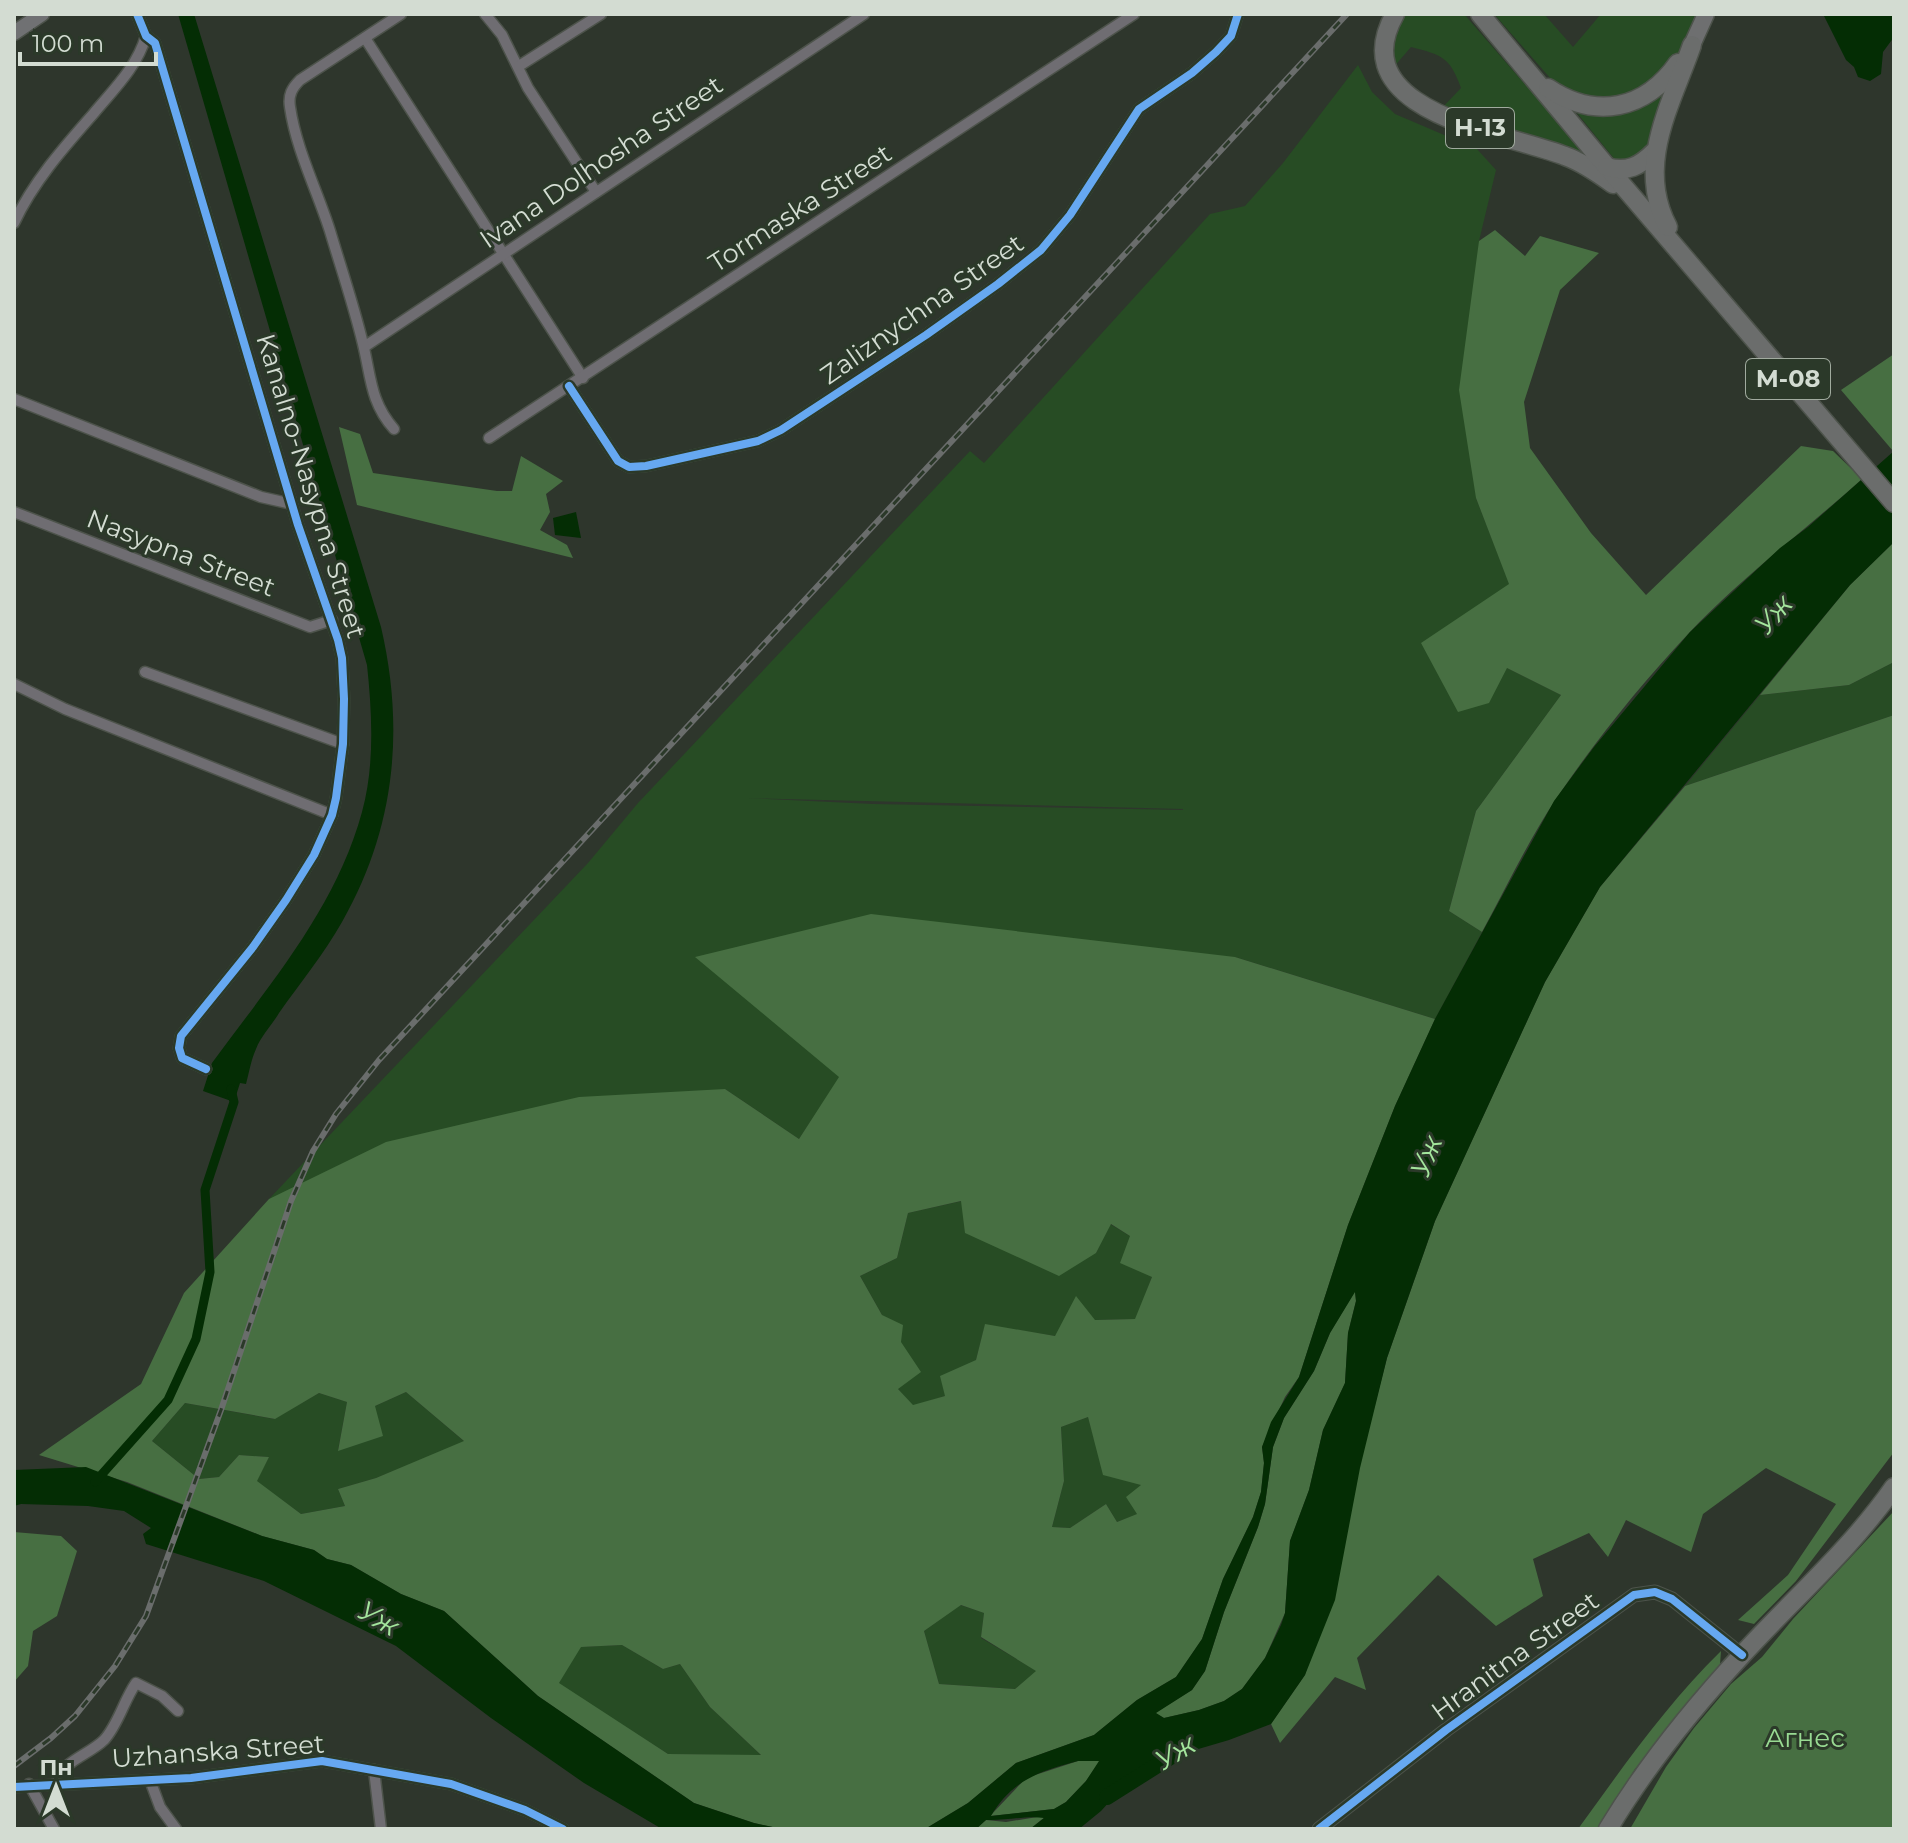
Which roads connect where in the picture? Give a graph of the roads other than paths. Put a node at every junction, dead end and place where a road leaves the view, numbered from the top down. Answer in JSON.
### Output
{"nodes":[{"id":1,"x":42,"y":14,"type":"edge"},
{"id":2,"x":137,"y":14,"type":"edge"},
{"id":3,"x":401,"y":14,"type":"edge"},
{"id":4,"x":485,"y":14,"type":"edge"},
{"id":5,"x":601,"y":14,"type":"edge"},
{"id":6,"x":864,"y":14,"type":"edge"},
{"id":7,"x":1134,"y":14,"type":"edge"},
{"id":8,"x":1238,"y":14,"type":"edge"},
{"id":9,"x":1395,"y":14,"type":"edge"},
{"id":10,"x":1480,"y":14,"type":"edge"},
{"id":11,"x":1706,"y":14,"type":"edge"},
{"id":12,"x":14,"y":33,"type":"edge"},
{"id":13,"x":146,"y":36,"type":"junction"},
{"id":14,"x":365,"y":38,"type":"junction"},
{"id":15,"x":1692,"y":45,"type":"junction"},
{"id":16,"x":519,"y":66,"type":"junction"},
{"id":17,"x":1538,"y":81,"type":"junction"},
{"id":18,"x":1654,"y":152,"type":"junction"},
{"id":19,"x":1607,"y":167,"type":"junction"},
{"id":20,"x":596,"y":192,"type":"junction"},
{"id":21,"x":1635,"y":200,"type":"junction"},
{"id":22,"x":14,"y":223,"type":"edge"},
{"id":23,"x":504,"y":253,"type":"junction"},
{"id":24,"x":1684,"y":258,"type":"junction"},
{"id":25,"x":364,"y":347,"type":"junction"},
{"id":26,"x":583,"y":378,"type":"junction"},
{"id":27,"x":569,"y":386,"type":"junction"},
{"id":28,"x":14,"y":399,"type":"edge"},
{"id":29,"x":394,"y":429,"type":"dead end"},
{"id":30,"x":489,"y":438,"type":"dead end"},
{"id":31,"x":1894,"y":503,"type":"edge"},
{"id":32,"x":292,"y":504,"type":"junction"},
{"id":33,"x":14,"y":512,"type":"edge"},
{"id":34,"x":332,"y":620,"type":"junction"},
{"id":35,"x":145,"y":672,"type":"dead end"},
{"id":36,"x":14,"y":684,"type":"edge"},
{"id":37,"x":343,"y":744,"type":"junction"},
{"id":38,"x":332,"y":815,"type":"junction"},
{"id":39,"x":206,"y":1069,"type":"dead end"},
{"id":40,"x":1894,"y":1487,"type":"edge"},
{"id":41,"x":1742,"y":1655,"type":"junction"},
{"id":42,"x":178,"y":1711,"type":"dead end"},
{"id":43,"x":374,"y":1770,"type":"junction"},
{"id":44,"x":150,"y":1780,"type":"junction"},
{"id":45,"x":57,"y":1783,"type":"junction"},
{"id":46,"x":29,"y":1784,"type":"junction"},
{"id":47,"x":14,"y":1787,"type":"edge"},
{"id":48,"x":54,"y":1829,"type":"edge"},
{"id":49,"x":176,"y":1829,"type":"edge"},
{"id":50,"x":381,"y":1829,"type":"edge"},
{"id":51,"x":563,"y":1829,"type":"edge"},
{"id":52,"x":1319,"y":1829,"type":"edge"},
{"id":53,"x":1608,"y":1829,"type":"edge"}],
"edges":[{"from":1,"to":12,"type":"main road"},
{"from":2,"to":13,"type":"street","name":"Kanalno-Nasypna Street"},
{"from":3,"to":14,"type":"street"},
{"from":4,"to":16,"type":"street"},
{"from":5,"to":16,"type":"street"},
{"from":6,"to":20,"type":"street","name":"Ivana Dolhosha Street"},
{"from":7,"to":26,"type":"street","name":"Tormaska Street"},
{"from":8,"to":27,"type":"street","name":"Zaliznychna Street"},
{"from":9,"to":21,"type":"highway","number":"Н-13"},
{"from":10,"to":17,"type":"highway","number":"М-08"},
{"from":11,"to":15,"type":"main road","number":"Н-13"},
{"from":13,"to":22,"type":"street"},
{"from":13,"to":32,"type":"street","name":"Kanalno-Nasypna Street"},
{"from":14,"to":23,"type":"street"},
{"from":14,"to":25,"type":"street"},
{"from":15,"to":17,"type":"highway","number":"Н-13"},
{"from":15,"to":18,"type":"highway","number":"Н-13"},
{"from":16,"to":20,"type":"street"},
{"from":17,"to":19,"type":"highway","number":"М-08"},
{"from":18,"to":19,"type":"highway"},
{"from":18,"to":24,"type":"highway","number":"Н-13"},
{"from":19,"to":21,"type":"highway","number":"М-08"},
{"from":20,"to":23,"type":"street","name":"Ivana Dolhosha Street"},
{"from":21,"to":24,"type":"highway","number":"М-08"},
{"from":23,"to":25,"type":"street","name":"Ivana Dolhosha Street"},
{"from":23,"to":26,"type":"street"},
{"from":24,"to":31,"type":"highway","number":"М-08"},
{"from":25,"to":29,"type":"street"},
{"from":26,"to":27,"type":"street","name":"Tormaska Street"},
{"from":27,"to":30,"type":"street","name":"Tormaska Street"},
{"from":28,"to":32,"type":"street"},
{"from":32,"to":34,"type":"street","name":"Kanalno-Nasypna Street"},
{"from":33,"to":34,"type":"street","name":"Nasypna Street"},
{"from":34,"to":37,"type":"street","name":"Kanalno-Nasypna Street"},
{"from":35,"to":37,"type":"street"},
{"from":36,"to":38,"type":"street"},
{"from":37,"to":38,"type":"street","name":"Kanalno-Nasypna Street"},
{"from":38,"to":39,"type":"street","name":"Kanalno-Nasypna Street"},
{"from":40,"to":41,"type":"highway"},
{"from":41,"to":52,"type":"street","name":"Hranitna Street"},
{"from":41,"to":53,"type":"highway"},
{"from":42,"to":45,"type":"street","name":"Uzhanska Street"},
{"from":43,"to":44,"type":"street","name":"Uzhanska Street"},
{"from":43,"to":50,"type":"street"},
{"from":43,"to":51,"type":"street","name":"Uzhanska Street"},
{"from":44,"to":45,"type":"street","name":"Uzhanska Street"},
{"from":44,"to":49,"type":"street"},
{"from":45,"to":46,"type":"street","name":"Uzhanska Street"},
{"from":46,"to":47,"type":"street","name":"Uzhanska Street"},
{"from":46,"to":48,"type":"street"}]}
